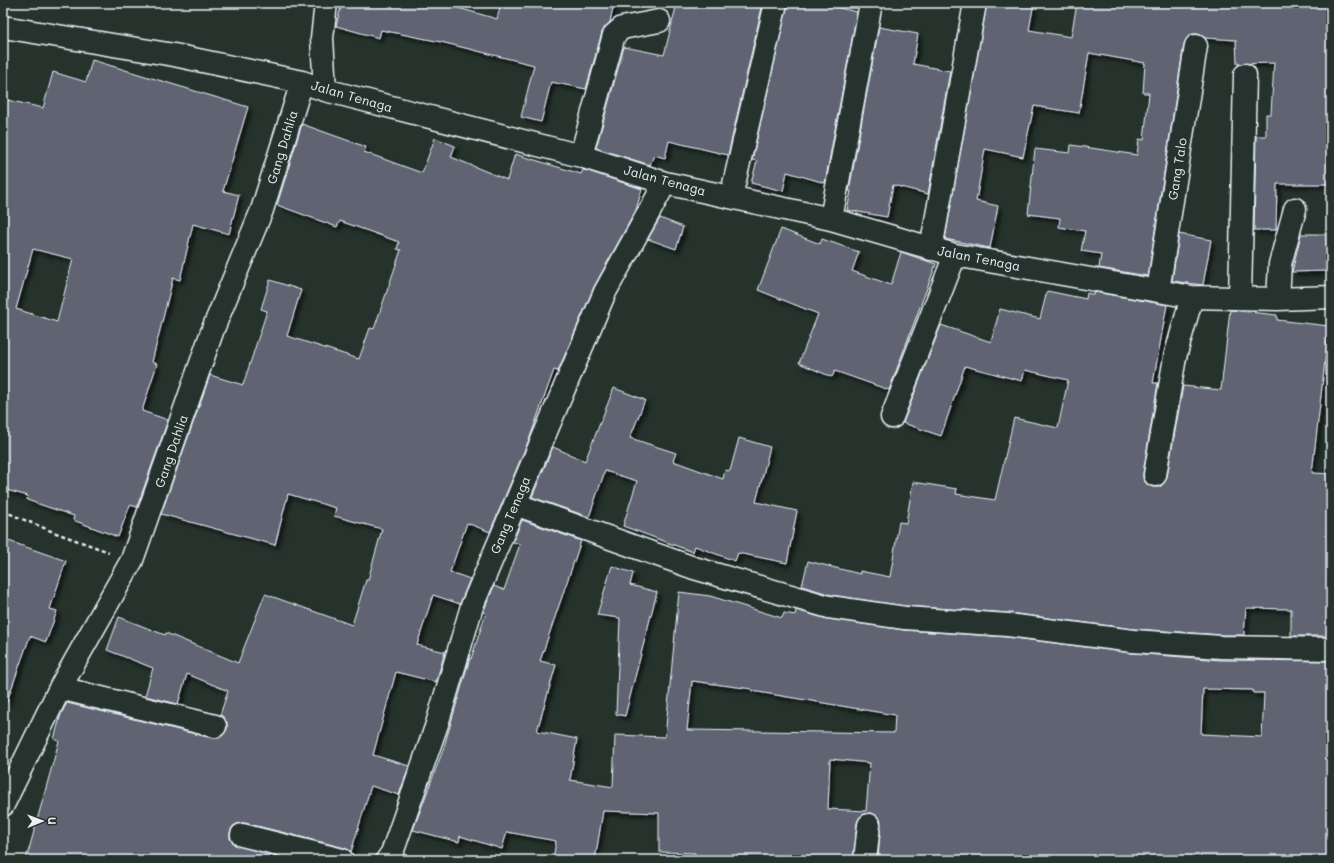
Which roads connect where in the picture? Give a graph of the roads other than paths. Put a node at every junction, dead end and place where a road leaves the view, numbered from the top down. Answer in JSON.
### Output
{"nodes":[{"id":1,"x":326,"y":3,"type":"edge"},
{"id":2,"x":776,"y":3,"type":"edge"},
{"id":3,"x":871,"y":3,"type":"edge"},
{"id":4,"x":974,"y":3,"type":"edge"},
{"id":5,"x":659,"y":21,"type":"dead end"},
{"id":6,"x":3,"y":27,"type":"edge"},
{"id":7,"x":1196,"y":46,"type":"dead end"},
{"id":8,"x":1245,"y":75,"type":"dead end"},
{"id":9,"x":302,"y":82,"type":"junction"},
{"id":10,"x":326,"y":90,"type":"junction"},
{"id":11,"x":581,"y":156,"type":"junction"},
{"id":12,"x":665,"y":183,"type":"junction"},
{"id":13,"x":730,"y":196,"type":"junction"},
{"id":14,"x":1295,"y":209,"type":"dead end"},
{"id":15,"x":831,"y":219,"type":"junction"},
{"id":16,"x":931,"y":249,"type":"junction"},
{"id":17,"x":955,"y":255,"type":"junction"},
{"id":18,"x":1158,"y":291,"type":"junction"},
{"id":19,"x":1192,"y":297,"type":"junction"},
{"id":20,"x":1331,"y":297,"type":"edge"},
{"id":21,"x":1240,"y":298,"type":"junction"},
{"id":22,"x":1278,"y":299,"type":"junction"},
{"id":23,"x":892,"y":417,"type":"dead end"},
{"id":24,"x":1155,"y":475,"type":"dead end"},
{"id":25,"x":515,"y":504,"type":"junction"},
{"id":26,"x":1331,"y":649,"type":"edge"},
{"id":27,"x":60,"y":688,"type":"junction"},
{"id":28,"x":215,"y":726,"type":"dead end"},
{"id":29,"x":3,"y":805,"type":"edge"},
{"id":30,"x":869,"y":825,"type":"dead end"},
{"id":31,"x":242,"y":835,"type":"dead end"},
{"id":32,"x":396,"y":858,"type":"edge"},
{"id":33,"x":342,"y":860,"type":"edge"},
{"id":34,"x":865,"y":860,"type":"edge"}],
"edges":[{"from":1,"to":10,"type":"street"},
{"from":2,"to":13,"type":"street"},
{"from":3,"to":15,"type":"street"},
{"from":4,"to":16,"type":"street"},
{"from":5,"to":11,"type":"street"},
{"from":6,"to":9,"type":"street","name":"Jalan Tenaga"},
{"from":7,"to":18,"type":"street","name":"Gang Talo"},
{"from":8,"to":21,"type":"street"},
{"from":9,"to":10,"type":"street","name":"Jalan Tenaga"},
{"from":9,"to":27,"type":"street","name":"Gang Dahlia"},
{"from":10,"to":11,"type":"street","name":"Jalan Tenaga"},
{"from":11,"to":12,"type":"street","name":"Jalan Tenaga"},
{"from":12,"to":13,"type":"street","name":"Jalan Tenaga"},
{"from":12,"to":25,"type":"street","name":"Gang Tenaga"},
{"from":13,"to":15,"type":"street","name":"Jalan Tenaga"},
{"from":14,"to":22,"type":"street"},
{"from":15,"to":16,"type":"street","name":"Jalan Tenaga"},
{"from":16,"to":17,"type":"street","name":"Jalan Tenaga"},
{"from":17,"to":18,"type":"street","name":"Jalan Tenaga"},
{"from":17,"to":23,"type":"street"},
{"from":18,"to":19,"type":"street","name":"Jalan Tenaga"},
{"from":19,"to":21,"type":"street","name":"Jalan Tenaga"},
{"from":19,"to":24,"type":"street"},
{"from":20,"to":22,"type":"street","name":"Jalan Tenaga"},
{"from":21,"to":22,"type":"street","name":"Jalan Tenaga"},
{"from":25,"to":26,"type":"street"},
{"from":25,"to":32,"type":"street","name":"Gang Tenaga"},
{"from":27,"to":28,"type":"street"},
{"from":27,"to":29,"type":"street","name":"Gang Dahlia"},
{"from":30,"to":34,"type":"street"},
{"from":31,"to":33,"type":"street"}]}
